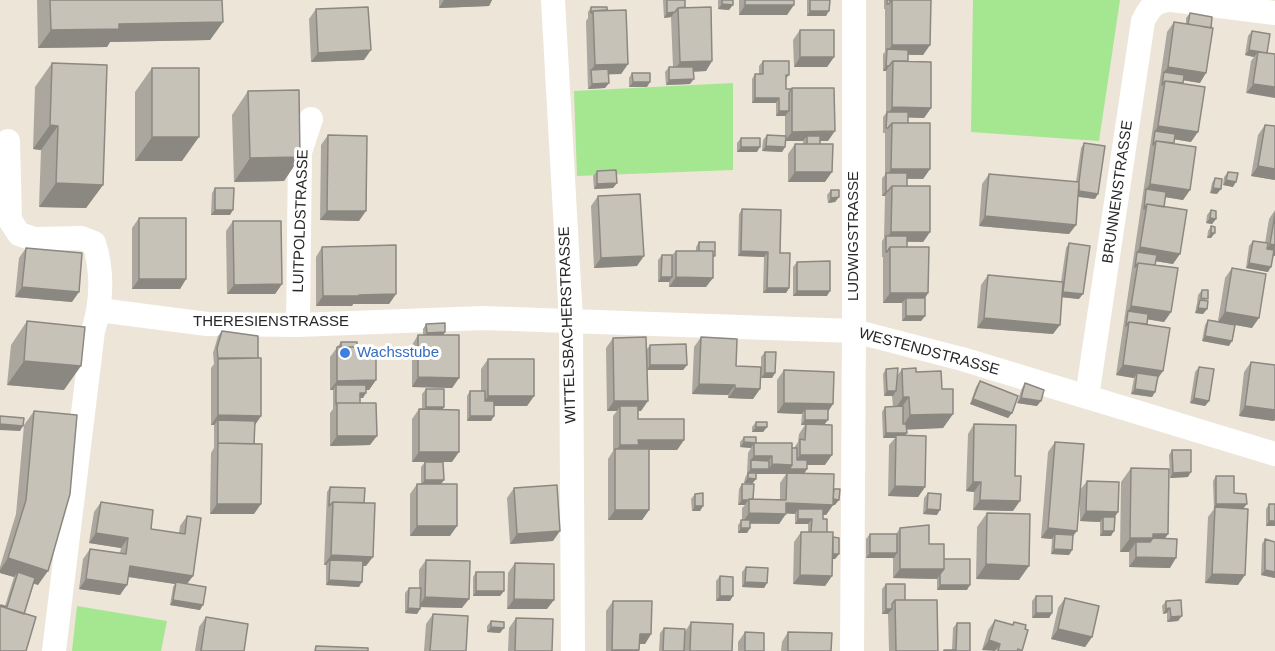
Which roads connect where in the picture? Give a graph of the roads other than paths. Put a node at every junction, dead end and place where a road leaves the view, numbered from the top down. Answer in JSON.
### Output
{"nodes":[{"id":1,"x":553,"y":0,"type":"edge"},
{"id":2,"x":854,"y":0,"type":"edge"},
{"id":3,"x":1170,"y":0,"type":"edge"},
{"id":4,"x":1275,"y":13,"type":"edge"},
{"id":5,"x":311,"y":119,"type":"dead end"},
{"id":6,"x":8,"y":141,"type":"dead end"},
{"id":7,"x":99,"y":310,"type":"junction"},
{"id":8,"x":571,"y":320,"type":"junction"},
{"id":9,"x":298,"y":325,"type":"junction"},
{"id":10,"x":855,"y":331,"type":"junction"},
{"id":11,"x":1087,"y":397,"type":"junction"},
{"id":12,"x":1275,"y":454,"type":"edge"},
{"id":13,"x":54,"y":651,"type":"edge"},
{"id":14,"x":573,"y":651,"type":"edge"},
{"id":15,"x":852,"y":651,"type":"edge"}],
"edges":[{"from":1,"to":8,"type":"street","name":"WITTELSBACHERSTRASSE"},
{"from":2,"to":10,"type":"street","name":"LUDWIGSTRASSE"},
{"from":3,"to":4,"type":"street","name":"BRUNNENSTRASSE"},
{"from":3,"to":11,"type":"street","name":"BRUNNENSTRASSE"},
{"from":5,"to":9,"type":"street","name":"LUITPOLDSTRASSE"},
{"from":6,"to":7,"type":"street"},
{"from":7,"to":9,"type":"street","name":"THERESIENSTRASSE"},
{"from":7,"to":13,"type":"street"},
{"from":8,"to":9,"type":"street","name":"THERESIENSTRASSE"},
{"from":8,"to":10,"type":"street","name":"WESTENDSTRASSE"},
{"from":8,"to":14,"type":"street","name":"WITTELSBACHERSTRASSE"},
{"from":10,"to":11,"type":"street","name":"WESTENDSTRASSE"},
{"from":10,"to":15,"type":"street","name":"LUDWIGSTRASSE"},
{"from":11,"to":12,"type":"street","name":"WESTENDSTRASSE"}]}
